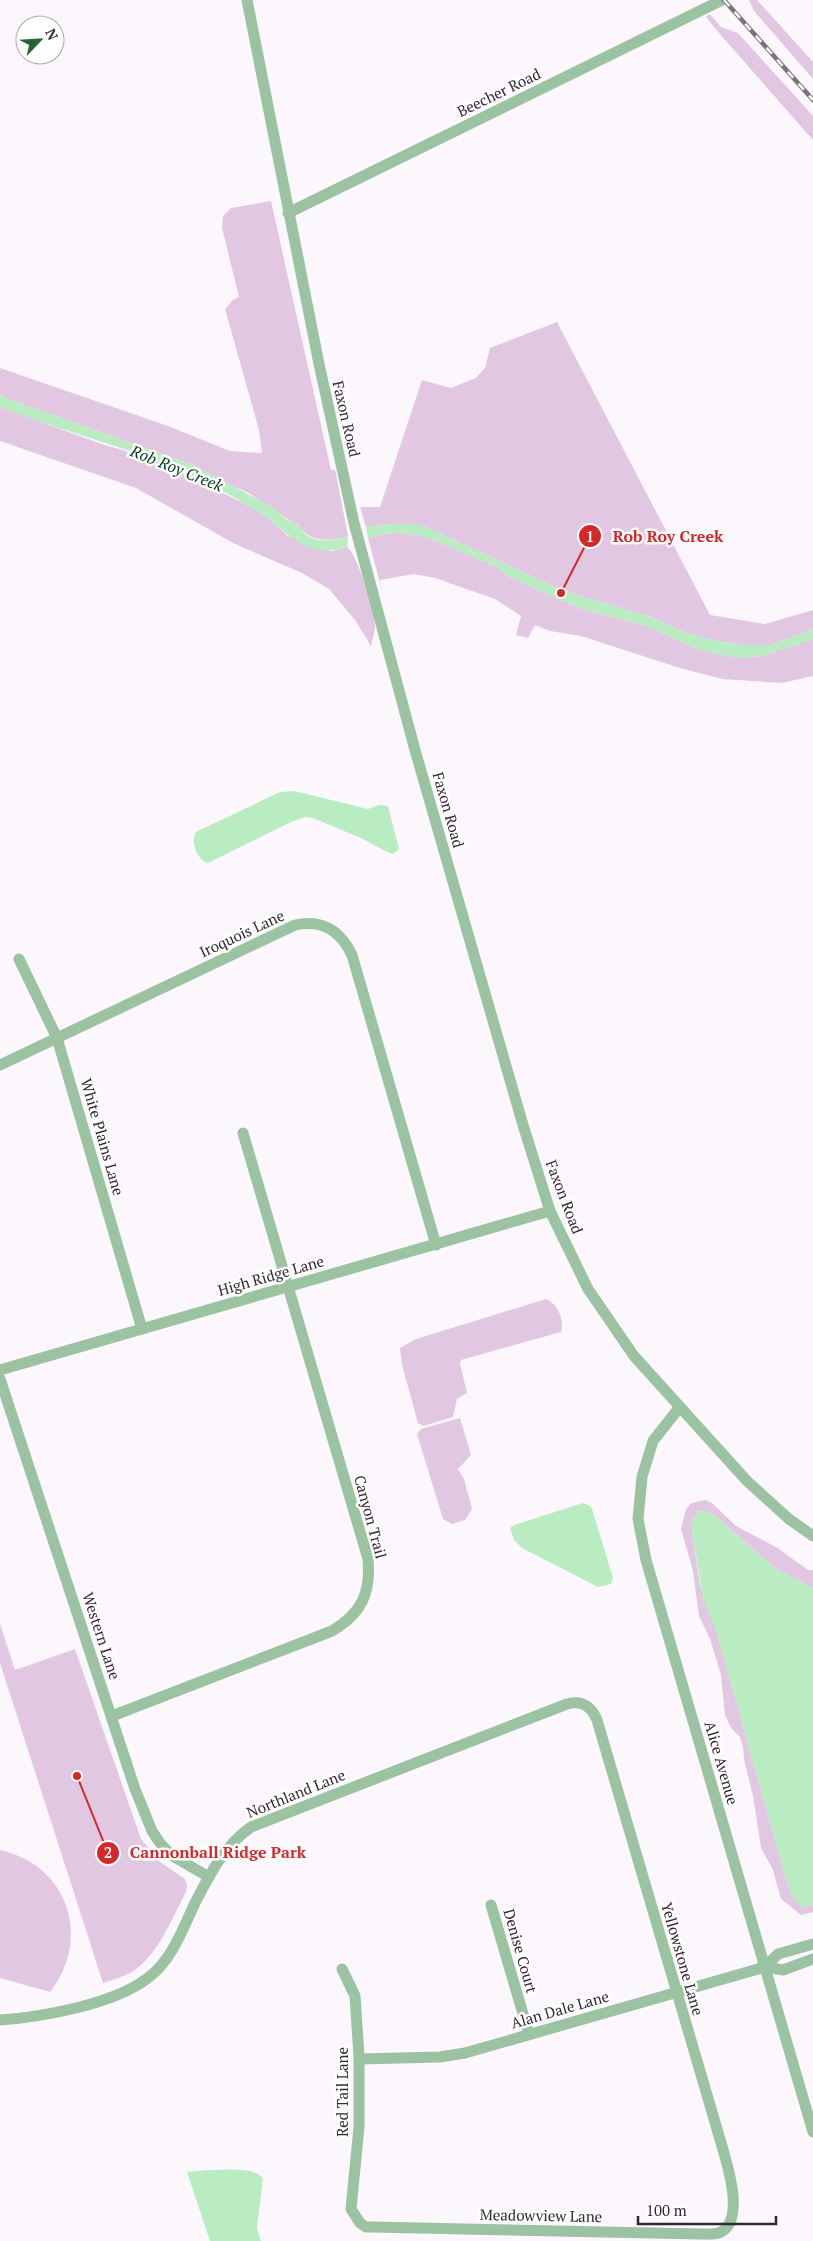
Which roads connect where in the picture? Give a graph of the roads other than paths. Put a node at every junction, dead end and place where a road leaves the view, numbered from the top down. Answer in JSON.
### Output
{"nodes":[{"id":1,"x":247,"y":0,"type":"edge"},
{"id":2,"x":722,"y":0,"type":"edge"},
{"id":3,"x":288,"y":214,"type":"junction"},
{"id":4,"x":19,"y":959,"type":"dead end"},
{"id":5,"x":57,"y":1038,"type":"junction"},
{"id":6,"x":0,"y":1065,"type":"edge"},
{"id":7,"x":243,"y":1133,"type":"dead end"},
{"id":8,"x":550,"y":1211,"type":"junction"},
{"id":9,"x":436,"y":1245,"type":"junction"},
{"id":10,"x":289,"y":1287,"type":"junction"},
{"id":11,"x":142,"y":1329,"type":"junction"},
{"id":12,"x":0,"y":1370,"type":"edge"},
{"id":13,"x":0,"y":1379,"type":"edge"},
{"id":14,"x":679,"y":1408,"type":"junction"},
{"id":15,"x":813,"y":1536,"type":"edge"},
{"id":16,"x":585,"y":1705,"type":"joint"},
{"id":17,"x":112,"y":1716,"type":"junction"},
{"id":18,"x":209,"y":1877,"type":"junction"},
{"id":19,"x":491,"y":1905,"type":"dead end"},
{"id":20,"x":813,"y":1944,"type":"edge"},
{"id":21,"x":813,"y":1959,"type":"edge"},
{"id":22,"x":766,"y":1967,"type":"junction"},
{"id":23,"x":342,"y":1969,"type":"dead end"},
{"id":24,"x":676,"y":1992,"type":"junction"},
{"id":25,"x":0,"y":2020,"type":"edge"},
{"id":26,"x":529,"y":2034,"type":"junction"},
{"id":27,"x":359,"y":2059,"type":"junction"},
{"id":28,"x":813,"y":2132,"type":"edge"},
{"id":29,"x":356,"y":2217,"type":"joint"},
{"id":30,"x":728,"y":2226,"type":"joint"},
{"id":31,"x":559,"y":2236,"type":"edge"}],
"edges":[{"from":1,"to":3,"type":"street","name":"Faxon Road"},
{"from":2,"to":3,"type":"street","name":"Beecher Road"},
{"from":3,"to":8,"type":"street","name":"Faxon Road"},
{"from":4,"to":5,"type":"street","name":"White Plains Lane"},
{"from":5,"to":6,"type":"street","name":"Iroquois Lane"},
{"from":5,"to":9,"type":"street","name":"Iroquois Lane"},
{"from":5,"to":11,"type":"street","name":"White Plains Lane"},
{"from":7,"to":10,"type":"street","name":"Canyon Trail"},
{"from":8,"to":9,"type":"street","name":"High Ridge Lane"},
{"from":8,"to":14,"type":"street","name":"Faxon Road"},
{"from":9,"to":10,"type":"street","name":"High Ridge Lane"},
{"from":10,"to":11,"type":"street","name":"High Ridge Lane"},
{"from":10,"to":17,"type":"street","name":"Canyon Trail"},
{"from":11,"to":12,"type":"street","name":"High Ridge Lane"},
{"from":13,"to":17,"type":"street","name":"Western Lane"},
{"from":14,"to":15,"type":"street","name":"Faxon Road"},
{"from":14,"to":22,"type":"street","name":"Alice Avenue"},
{"from":16,"to":18,"type":"street","name":"Northland Lane"},
{"from":16,"to":24,"type":"street","name":"Yellowstone Lane"},
{"from":17,"to":18,"type":"street","name":"Western Lane"},
{"from":18,"to":25,"type":"street","name":"Northland Lane"},
{"from":19,"to":26,"type":"street","name":"Denise Court"},
{"from":20,"to":22,"type":"street","name":"Alan Dale Lane"},
{"from":21,"to":22,"type":"street","name":"Alan Dale Lane"},
{"from":22,"to":24,"type":"street","name":"Alan Dale Lane"},
{"from":22,"to":28,"type":"street","name":"Alice Avenue"},
{"from":23,"to":27,"type":"street","name":"Red Tail Lane"},
{"from":24,"to":26,"type":"street","name":"Alan Dale Lane"},
{"from":24,"to":30,"type":"street","name":"Yellowstone Lane"},
{"from":26,"to":27,"type":"street","name":"Alan Dale Lane"},
{"from":27,"to":29,"type":"street","name":"Red Tail Lane"},
{"from":29,"to":31,"type":"street","name":"Meadowview Lane"},
{"from":30,"to":31,"type":"street","name":"Meadowview Lane"}]}
